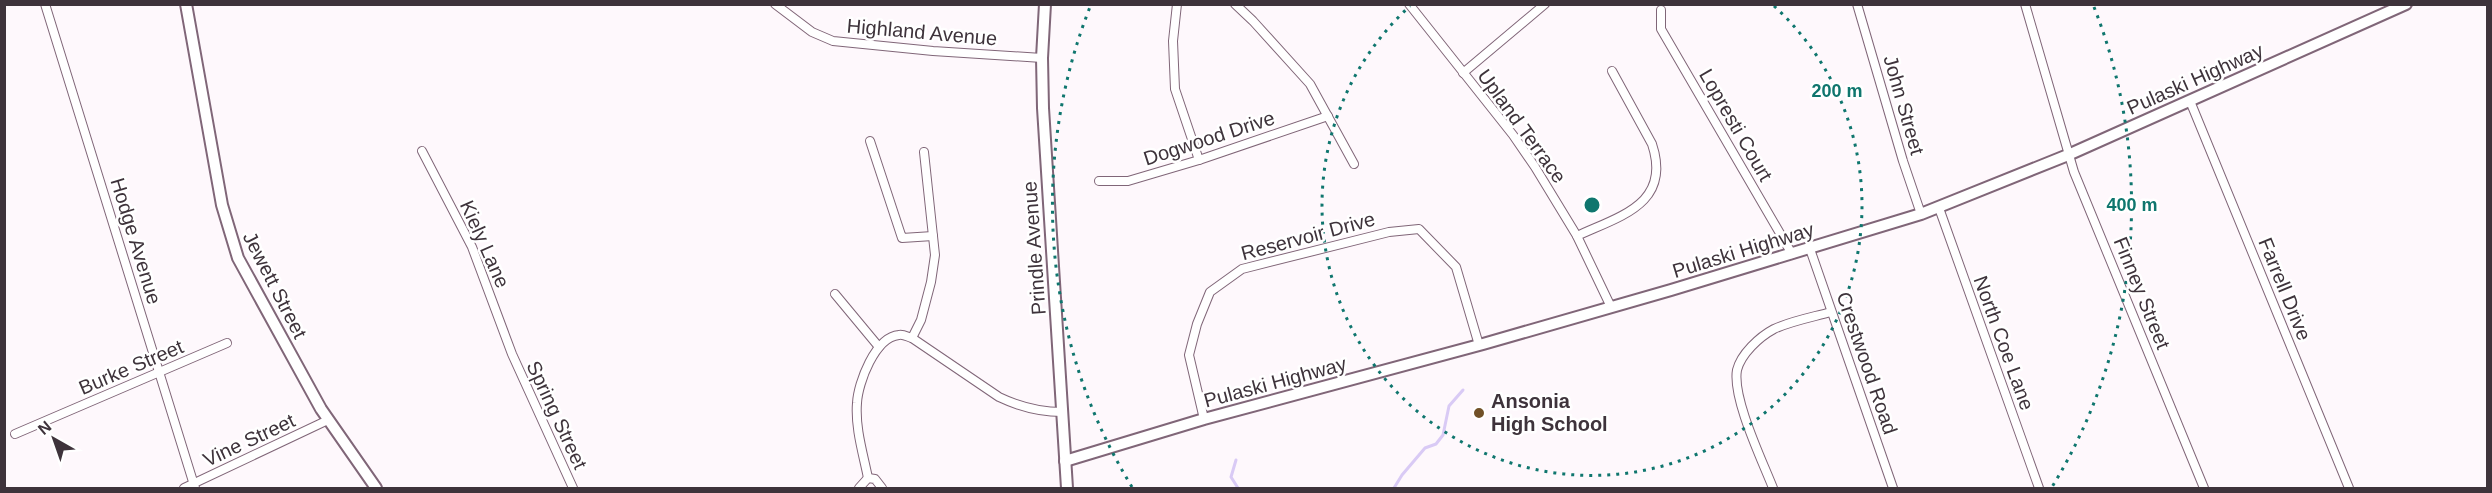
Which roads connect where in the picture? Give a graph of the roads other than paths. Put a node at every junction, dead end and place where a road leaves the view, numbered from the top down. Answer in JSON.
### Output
{"nodes":[{"id":1,"x":45,"y":4,"type":"edge"},
{"id":2,"x":186,"y":4,"type":"edge"},
{"id":3,"x":775,"y":4,"type":"edge"},
{"id":4,"x":1045,"y":4,"type":"edge"},
{"id":5,"x":1177,"y":4,"type":"edge"},
{"id":6,"x":1235,"y":4,"type":"edge"},
{"id":7,"x":1409,"y":4,"type":"edge"},
{"id":8,"x":1545,"y":4,"type":"edge"},
{"id":9,"x":1857,"y":4,"type":"edge"},
{"id":10,"x":2025,"y":4,"type":"edge"},
{"id":11,"x":2406,"y":4,"type":"edge"},
{"id":12,"x":1661,"y":10,"type":"dead end"},
{"id":13,"x":1042,"y":58,"type":"junction"},
{"id":14,"x":1612,"y":71,"type":"dead end"},
{"id":15,"x":1463,"y":73,"type":"junction"},
{"id":16,"x":2190,"y":101,"type":"junction"},
{"id":17,"x":1328,"y":116,"type":"junction"},
{"id":18,"x":870,"y":141,"type":"dead end"},
{"id":19,"x":422,"y":151,"type":"dead end"},
{"id":20,"x":924,"y":152,"type":"dead end"},
{"id":21,"x":2068,"y":155,"type":"junction"},
{"id":22,"x":1199,"y":160,"type":"junction"},
{"id":23,"x":1354,"y":164,"type":"dead end"},
{"id":24,"x":1099,"y":180,"type":"dead end"},
{"id":25,"x":1939,"y":208,"type":"junction"},
{"id":26,"x":1921,"y":214,"type":"junction"},
{"id":27,"x":933,"y":236,"type":"junction"},
{"id":28,"x":1577,"y":236,"type":"junction"},
{"id":29,"x":1810,"y":249,"type":"junction"},
{"id":30,"x":1792,"y":254,"type":"junction"},
{"id":31,"x":836,"y":294,"type":"dead end"},
{"id":32,"x":1611,"y":307,"type":"junction"},
{"id":33,"x":1831,"y":312,"type":"junction"},
{"id":34,"x":912,"y":338,"type":"junction"},
{"id":35,"x":227,"y":343,"type":"dead end"},
{"id":36,"x":1479,"y":345,"type":"junction"},
{"id":37,"x":879,"y":347,"type":"junction"},
{"id":38,"x":512,"y":354,"type":"joint"},
{"id":39,"x":160,"y":373,"type":"junction"},
{"id":40,"x":1062,"y":412,"type":"junction"},
{"id":41,"x":1204,"y":419,"type":"junction"},
{"id":42,"x":328,"y":420,"type":"junction"},
{"id":43,"x":15,"y":434,"type":"dead end"},
{"id":44,"x":1065,"y":462,"type":"junction"},
{"id":45,"x":868,"y":478,"type":"junction"},
{"id":46,"x":194,"y":486,"type":"edge"},
{"id":47,"x":184,"y":489,"type":"edge"},
{"id":48,"x":376,"y":489,"type":"edge"},
{"id":49,"x":573,"y":489,"type":"edge"},
{"id":50,"x":859,"y":489,"type":"edge"},
{"id":51,"x":882,"y":489,"type":"edge"},
{"id":52,"x":1067,"y":489,"type":"edge"},
{"id":53,"x":1773,"y":489,"type":"edge"},
{"id":54,"x":1893,"y":489,"type":"edge"},
{"id":55,"x":2039,"y":489,"type":"edge"},
{"id":56,"x":2204,"y":489,"type":"edge"},
{"id":57,"x":2349,"y":489,"type":"edge"}],
"edges":[{"from":1,"to":39,"type":"street","name":"Hodge Avenue"},
{"from":2,"to":42,"type":"main road","name":"Jewett Street"},
{"from":3,"to":13,"type":"street","name":"Highland Avenue"},
{"from":4,"to":13,"type":"main road","name":"Prindle Avenue"},
{"from":5,"to":22,"type":"street"},
{"from":6,"to":17,"type":"street"},
{"from":7,"to":15,"type":"street","name":"Upland Terrace"},
{"from":8,"to":15,"type":"street"},
{"from":9,"to":26,"type":"street","name":"John Street"},
{"from":10,"to":21,"type":"street","name":"Finney Street"},
{"from":11,"to":16,"type":"main road","name":"Pulaski Highway"},
{"from":12,"to":30,"type":"street","name":"Lopresti Court"},
{"from":13,"to":40,"type":"main road","name":"Prindle Avenue"},
{"from":14,"to":28,"type":"street"},
{"from":15,"to":28,"type":"street","name":"Upland Terrace"},
{"from":16,"to":21,"type":"main road","name":"Pulaski Highway"},
{"from":16,"to":57,"type":"street","name":"Farrell Drive"},
{"from":17,"to":22,"type":"street","name":"Dogwood Drive"},
{"from":17,"to":23,"type":"street"},
{"from":18,"to":27,"type":"street"},
{"from":19,"to":38,"type":"street","name":"Kiely Lane"},
{"from":20,"to":27,"type":"street"},
{"from":21,"to":25,"type":"main road","name":"Pulaski Highway"},
{"from":21,"to":56,"type":"street","name":"Finney Street"},
{"from":22,"to":24,"type":"street","name":"Dogwood Drive"},
{"from":25,"to":26,"type":"main road","name":"Pulaski Highway"},
{"from":25,"to":55,"type":"street","name":"North Coe Lane"},
{"from":26,"to":29,"type":"main road","name":"Pulaski Highway"},
{"from":27,"to":34,"type":"street"},
{"from":28,"to":32,"type":"street","name":"Upland Terrace"},
{"from":29,"to":30,"type":"main road","name":"Pulaski Highway"},
{"from":29,"to":33,"type":"street","name":"Crestwood Road"},
{"from":30,"to":32,"type":"main road","name":"Pulaski Highway"},
{"from":31,"to":37,"type":"street"},
{"from":32,"to":36,"type":"main road","name":"Pulaski Highway"},
{"from":33,"to":53,"type":"street"},
{"from":33,"to":54,"type":"street","name":"Crestwood Road"},
{"from":34,"to":37,"type":"street"},
{"from":34,"to":40,"type":"street"},
{"from":35,"to":39,"type":"street","name":"Burke Street"},
{"from":36,"to":41,"type":"main road","name":"Pulaski Highway"},
{"from":36,"to":41,"type":"street","name":"Reservoir Drive"},
{"from":37,"to":45,"type":"street"},
{"from":38,"to":49,"type":"street","name":"Spring Street"},
{"from":39,"to":43,"type":"street","name":"Burke Street"},
{"from":39,"to":46,"type":"street","name":"Hodge Avenue"},
{"from":40,"to":44,"type":"main road","name":"Prindle Avenue"},
{"from":41,"to":44,"type":"main road","name":"Pulaski Highway"},
{"from":42,"to":46,"type":"street","name":"Vine Street"},
{"from":42,"to":48,"type":"main road","name":"Jewett Street"},
{"from":44,"to":52,"type":"main road","name":"Prindle Avenue"},
{"from":45,"to":50,"type":"street"},
{"from":45,"to":51,"type":"street"},
{"from":46,"to":47,"type":"street","name":"Vine Street"}]}
